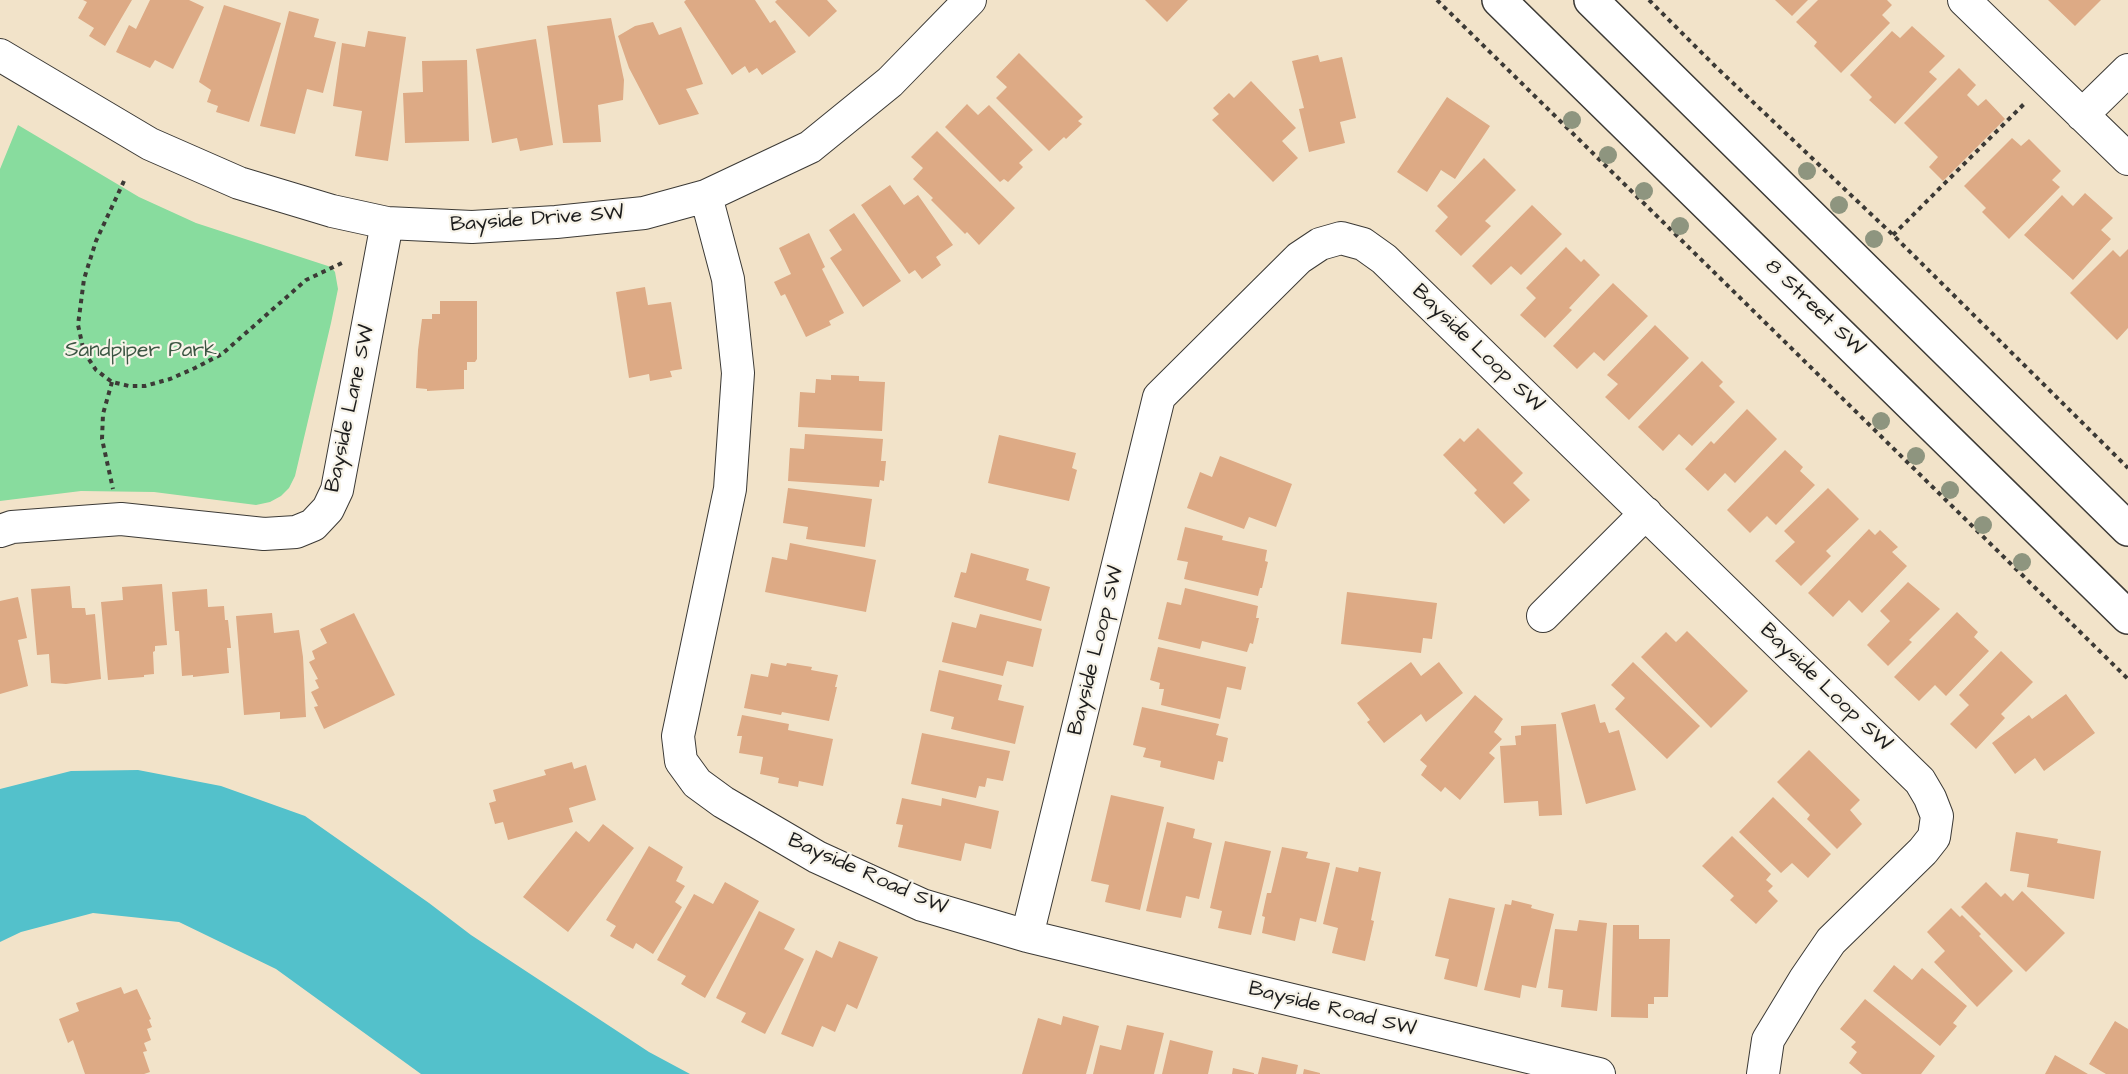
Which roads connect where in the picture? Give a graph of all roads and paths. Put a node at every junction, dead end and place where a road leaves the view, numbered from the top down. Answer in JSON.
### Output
{"nodes":[{"id":1,"x":970,"y":0,"type":"edge"},
{"id":2,"x":1437,"y":0,"type":"edge"},
{"id":3,"x":1499,"y":0,"type":"edge"},
{"id":4,"x":1591,"y":0,"type":"edge"},
{"id":5,"x":1649,"y":0,"type":"edge"},
{"id":6,"x":1964,"y":0,"type":"edge"},
{"id":7,"x":0,"y":55,"type":"edge"},
{"id":8,"x":2128,"y":70,"type":"edge"},
{"id":9,"x":2048,"y":81,"type":"junction"},
{"id":10,"x":2082,"y":115,"type":"junction"},
{"id":11,"x":2128,"y":159,"type":"edge"},
{"id":12,"x":124,"y":181,"type":"dead end"},
{"id":13,"x":706,"y":196,"type":"junction"},
{"id":14,"x":387,"y":223,"type":"junction"},
{"id":15,"x":1893,"y":235,"type":"junction"},
{"id":16,"x":344,"y":262,"type":"dead end"},
{"id":17,"x":112,"y":382,"type":"junction"},
{"id":18,"x":2128,"y":468,"type":"edge"},
{"id":19,"x":1646,"y":513,"type":"junction"},
{"id":20,"x":120,"y":519,"type":"junction"},
{"id":21,"x":2128,"y":529,"type":"edge"},
{"id":22,"x":0,"y":531,"type":"edge"},
{"id":23,"x":1543,"y":616,"type":"dead end"},
{"id":24,"x":2128,"y":617,"type":"edge"},
{"id":25,"x":2128,"y":679,"type":"edge"},
{"id":26,"x":1027,"y":936,"type":"junction"},
{"id":27,"x":1599,"y":1074,"type":"edge"},
{"id":28,"x":1763,"y":1074,"type":"edge"}],
"edges":[{"from":1,"to":13,"type":"street","name":"Bayside Drive SW"},
{"from":2,"to":25,"type":"path"},
{"from":3,"to":24,"type":"main road","name":"8 Street SW"},
{"from":4,"to":21,"type":"main road"},
{"from":5,"to":15,"type":"path"},
{"from":6,"to":9,"type":"street"},
{"from":7,"to":14,"type":"street","name":"Bayside Drive SW"},
{"from":8,"to":10,"type":"street"},
{"from":9,"to":10,"type":"street"},
{"from":9,"to":15,"type":"path"},
{"from":10,"to":11,"type":"street"},
{"from":12,"to":17,"type":"path"},
{"from":13,"to":14,"type":"street","name":"Bayside Drive SW"},
{"from":13,"to":26,"type":"street","name":"Bayside Road SW"},
{"from":14,"to":20,"type":"street","name":"Bayside Lane SW"},
{"from":15,"to":18,"type":"path"},
{"from":16,"to":17,"type":"path"},
{"from":17,"to":20,"type":"path"},
{"from":19,"to":23,"type":"street"},
{"from":19,"to":26,"type":"street","name":"Bayside Loop SW"},
{"from":19,"to":28,"type":"street","name":"Bayside Loop SW"},
{"from":20,"to":22,"type":"street","name":"Bayside Lane SW"},
{"from":26,"to":27,"type":"street","name":"Bayside Road SW"}]}
